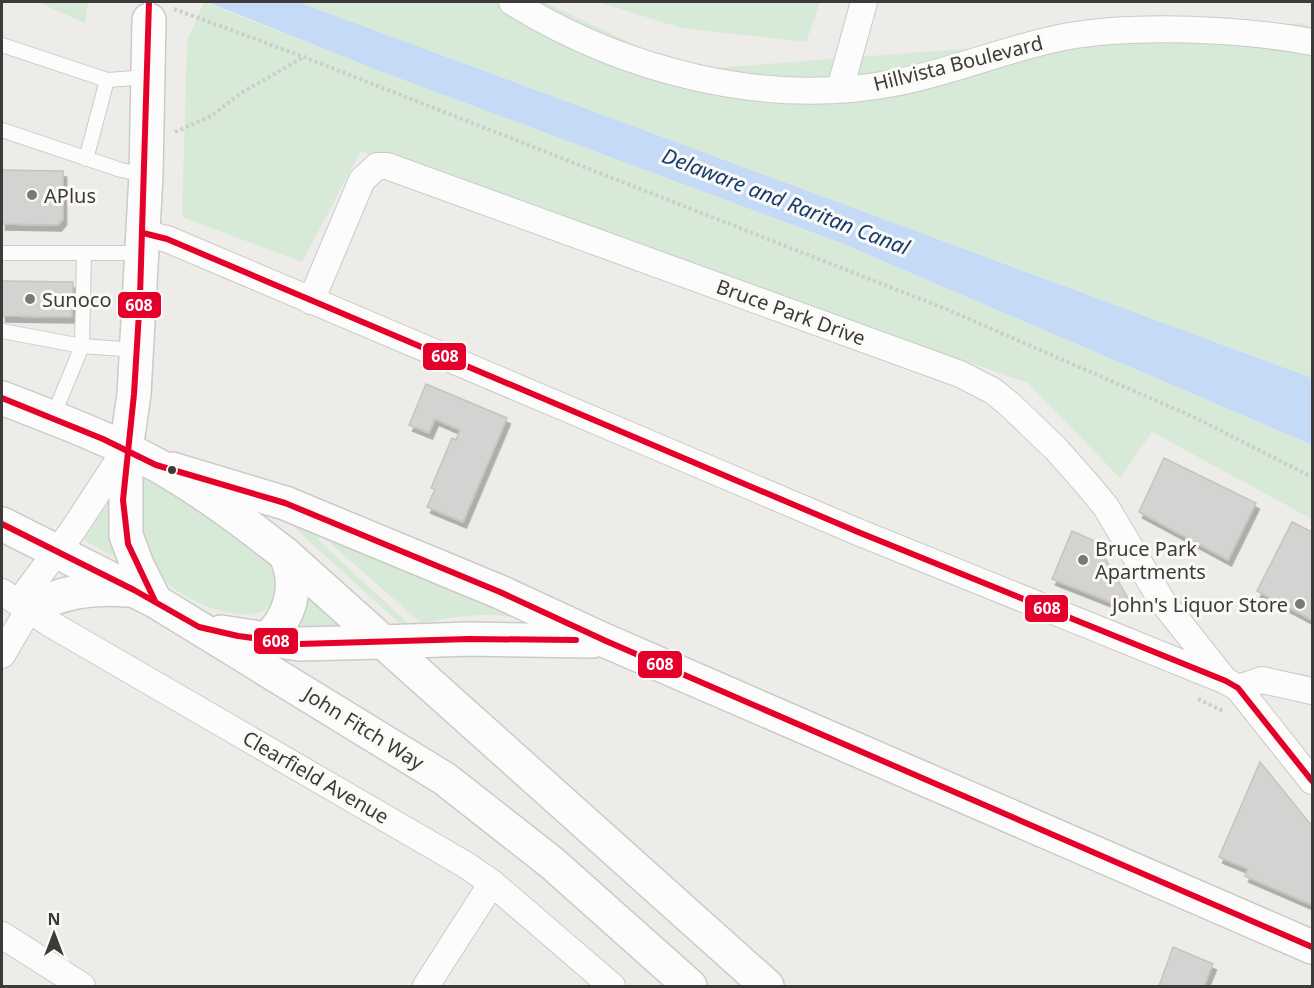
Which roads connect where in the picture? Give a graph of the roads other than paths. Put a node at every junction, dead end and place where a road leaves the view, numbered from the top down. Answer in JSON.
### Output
{"nodes":[{"id":1,"x":512,"y":2,"type":"edge"},
{"id":2,"x":864,"y":2,"type":"edge"},
{"id":3,"x":149,"y":20,"type":"dead end"},
{"id":4,"x":1312,"y":42,"type":"edge"},
{"id":5,"x":2,"y":45,"type":"edge"},
{"id":6,"x":149,"y":77,"type":"junction"},
{"id":7,"x":107,"y":80,"type":"junction"},
{"id":8,"x":840,"y":88,"type":"junction"},
{"id":9,"x":2,"y":130,"type":"edge"},
{"id":10,"x":86,"y":159,"type":"junction"},
{"id":11,"x":146,"y":175,"type":"junction"},
{"id":12,"x":142,"y":243,"type":"junction"},
{"id":13,"x":2,"y":253,"type":"edge"},
{"id":14,"x":84,"y":253,"type":"junction"},
{"id":15,"x":311,"y":301,"type":"junction"},
{"id":16,"x":2,"y":331,"type":"edge"},
{"id":17,"x":82,"y":346,"type":"junction"},
{"id":18,"x":136,"y":350,"type":"junction"},
{"id":19,"x":2,"y":398,"type":"edge"},
{"id":20,"x":52,"y":419,"type":"junction"},
{"id":21,"x":126,"y":449,"type":"junction"},
{"id":22,"x":156,"y":465,"type":"junction"},
{"id":23,"x":2,"y":524,"type":"edge"},
{"id":24,"x":57,"y":550,"type":"junction"},
{"id":25,"x":285,"y":554,"type":"junction"},
{"id":26,"x":2,"y":592,"type":"edge"},
{"id":27,"x":145,"y":596,"type":"junction"},
{"id":28,"x":29,"y":609,"type":"junction"},
{"id":29,"x":199,"y":627,"type":"junction"},
{"id":30,"x":266,"y":640,"type":"junction"},
{"id":31,"x":606,"y":641,"type":"junction"},
{"id":32,"x":382,"y":642,"type":"junction"},
{"id":33,"x":2,"y":655,"type":"edge"},
{"id":34,"x":1232,"y":684,"type":"junction"},
{"id":35,"x":1312,"y":691,"type":"edge"},
{"id":36,"x":1312,"y":781,"type":"edge"},
{"id":37,"x":492,"y":883,"type":"junction"},
{"id":38,"x":2,"y":935,"type":"edge"},
{"id":39,"x":1312,"y":947,"type":"edge"},
{"id":40,"x":82,"y":987,"type":"edge"},
{"id":41,"x":426,"y":987,"type":"edge"},
{"id":42,"x":612,"y":987,"type":"edge"},
{"id":43,"x":690,"y":987,"type":"edge"},
{"id":44,"x":767,"y":987,"type":"edge"}],
"edges":[{"from":1,"to":8,"type":"street","name":"Hillvista Boulevard"},
{"from":2,"to":8,"type":"street"},
{"from":3,"to":6,"type":"main road"},
{"from":4,"to":8,"type":"street","name":"Hillvista Boulevard"},
{"from":5,"to":7,"type":"lane"},
{"from":6,"to":7,"type":"lane"},
{"from":6,"to":11,"type":"main road"},
{"from":7,"to":10,"type":"lane"},
{"from":9,"to":10,"type":"lane"},
{"from":10,"to":11,"type":"lane"},
{"from":11,"to":12,"type":"main road"},
{"from":12,"to":14,"type":"lane"},
{"from":12,"to":15,"type":"street"},
{"from":12,"to":18,"type":"main road"},
{"from":13,"to":14,"type":"lane"},
{"from":14,"to":17,"type":"lane"},
{"from":15,"to":34,"type":"street"},
{"from":15,"to":34,"type":"street","name":"Bruce Park Drive"},
{"from":16,"to":17,"type":"lane"},
{"from":17,"to":18,"type":"lane"},
{"from":17,"to":20,"type":"lane"},
{"from":18,"to":21,"type":"main road"},
{"from":19,"to":20,"type":"main road"},
{"from":20,"to":21,"type":"main road"},
{"from":21,"to":22,"type":"main road"},
{"from":21,"to":24,"type":"street"},
{"from":21,"to":27,"type":"main road"},
{"from":22,"to":25,"type":"main road"},
{"from":22,"to":31,"type":"main road"},
{"from":23,"to":24,"type":"main road","name":"John Fitch Way"},
{"from":24,"to":27,"type":"main road","name":"John Fitch Way"},
{"from":24,"to":28,"type":"street"},
{"from":25,"to":30,"type":"main road"},
{"from":25,"to":32,"type":"main road"},
{"from":26,"to":28,"type":"street","name":"Clearfield Avenue"},
{"from":27,"to":28,"type":"main road"},
{"from":27,"to":29,"type":"main road","name":"John Fitch Way"},
{"from":28,"to":33,"type":"street"},
{"from":28,"to":37,"type":"street","name":"Clearfield Avenue"},
{"from":29,"to":30,"type":"main road"},
{"from":29,"to":43,"type":"main road","name":"John Fitch Way"},
{"from":30,"to":32,"type":"main road"},
{"from":31,"to":32,"type":"main road"},
{"from":31,"to":39,"type":"main road"},
{"from":32,"to":44,"type":"main road"},
{"from":34,"to":35,"type":"street"},
{"from":34,"to":36,"type":"street","name":"Bruce Park Drive"},
{"from":37,"to":41,"type":"street"},
{"from":37,"to":42,"type":"street","name":"Clearfield Avenue"},
{"from":38,"to":40,"type":"street"}]}
